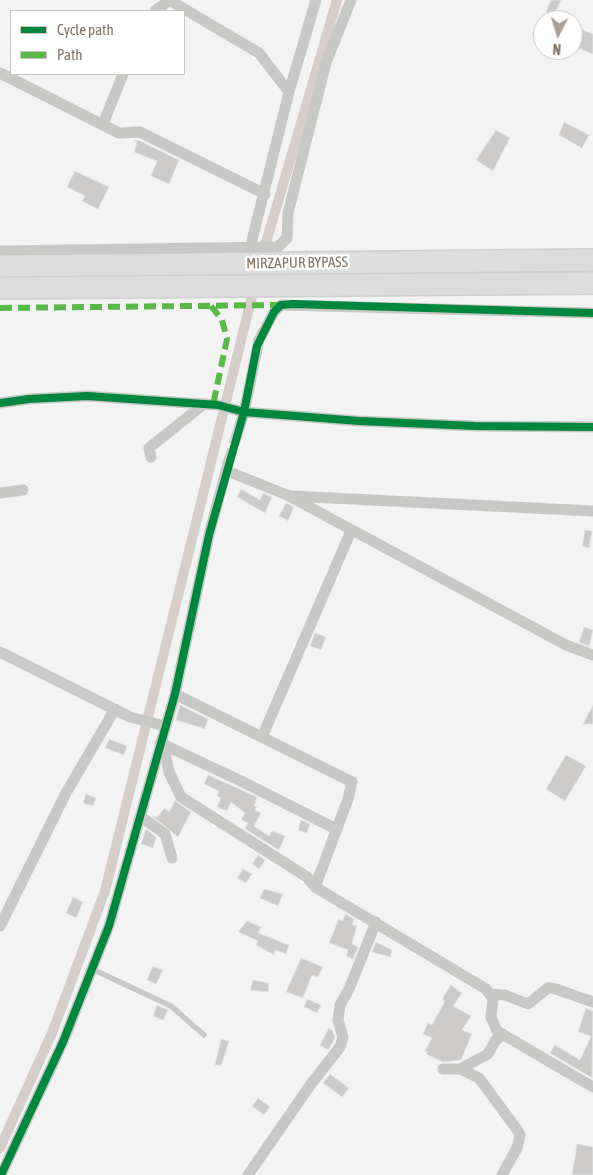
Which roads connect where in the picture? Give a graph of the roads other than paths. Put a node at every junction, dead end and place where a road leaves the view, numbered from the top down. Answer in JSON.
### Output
{"nodes":[{"id":1,"x":169,"y":0,"type":"edge"},
{"id":2,"x":352,"y":0,"type":"edge"},
{"id":3,"x":313,"y":1,"type":"edge"},
{"id":4,"x":156,"y":10,"type":"edge"},
{"id":5,"x":0,"y":72,"type":"edge"},
{"id":6,"x":123,"y":75,"type":"edge"},
{"id":7,"x":289,"y":92,"type":"junction"},
{"id":8,"x":103,"y":124,"type":"junction"},
{"id":9,"x":264,"y":194,"type":"junction"},
{"id":10,"x":255,"y":248,"type":"junction"},
{"id":11,"x":0,"y":251,"type":"edge"},
{"id":12,"x":589,"y":260,"type":"edge"},
{"id":13,"x":0,"y":266,"type":"edge"},
{"id":14,"x":588,"y":283,"type":"edge"},
{"id":15,"x":0,"y":288,"type":"edge"},
{"id":16,"x":593,"y":313,"type":"edge"},
{"id":17,"x":0,"y":403,"type":"edge"},
{"id":18,"x":204,"y":404,"type":"junction"},
{"id":19,"x":239,"y":409,"type":"junction"},
{"id":20,"x":593,"y":427,"type":"edge"},
{"id":21,"x":237,"y":435,"type":"tunnel mouth"},
{"id":22,"x":151,"y":457,"type":"dead end"},
{"id":23,"x":23,"y":490,"type":"dead end"},
{"id":24,"x":0,"y":493,"type":"edge"},
{"id":25,"x":287,"y":496,"type":"junction"},
{"id":26,"x":593,"y":511,"type":"edge"},
{"id":27,"x":350,"y":531,"type":"junction"},
{"id":28,"x":0,"y":652,"type":"edge"},
{"id":29,"x":593,"y":655,"type":"edge"},
{"id":30,"x":174,"y":694,"type":"junction"},
{"id":31,"x":115,"y":709,"type":"junction"},
{"id":32,"x":165,"y":726,"type":"junction"},
{"id":33,"x":262,"y":737,"type":"junction"},
{"id":34,"x":162,"y":745,"type":"junction"},
{"id":35,"x":140,"y":816,"type":"junction"},
{"id":36,"x":336,"y":830,"type":"junction"},
{"id":37,"x":172,"y":858,"type":"dead end"},
{"id":38,"x":315,"y":887,"type":"junction"},
{"id":39,"x":376,"y":922,"type":"junction"},
{"id":40,"x":0,"y":926,"type":"edge"},
{"id":41,"x":92,"y":970,"type":"junction"},
{"id":42,"x":491,"y":994,"type":"junction"},
{"id":43,"x":593,"y":1002,"type":"edge"},
{"id":44,"x":503,"y":1034,"type":"junction"},
{"id":45,"x":204,"y":1035,"type":"dead end"},
{"id":46,"x":460,"y":1068,"type":"junction"},
{"id":47,"x":443,"y":1069,"type":"dead end"},
{"id":48,"x":593,"y":1087,"type":"edge"},
{"id":49,"x":1,"y":1175,"type":"edge"},
{"id":50,"x":248,"y":1175,"type":"edge"},
{"id":51,"x":502,"y":1175,"type":"edge"}],
"edges":[{"from":1,"to":4,"type":"street"},
{"from":1,"to":7,"type":"street"},
{"from":2,"to":10,"type":"street"},
{"from":3,"to":7,"type":"street"},
{"from":5,"to":8,"type":"street"},
{"from":6,"to":8,"type":"street"},
{"from":7,"to":9,"type":"street"},
{"from":8,"to":9,"type":"street"},
{"from":9,"to":10,"type":"street"},
{"from":10,"to":11,"type":"street"},
{"from":12,"to":13,"type":"highway","name":"MIRZAPUR BYPASS"},
{"from":14,"to":15,"type":"highway","name":"MIRZAPUR BYPASS"},
{"from":16,"to":19,"type":"street"},
{"from":17,"to":18,"type":"street"},
{"from":18,"to":19,"type":"street"},
{"from":18,"to":22,"type":"street"},
{"from":19,"to":20,"type":"street"},
{"from":19,"to":21,"type":"street"},
{"from":23,"to":24,"type":"street"},
{"from":25,"to":26,"type":"street"},
{"from":25,"to":27,"type":"street"},
{"from":25,"to":30,"type":"street"},
{"from":27,"to":29,"type":"street"},
{"from":27,"to":33,"type":"street"},
{"from":28,"to":31,"type":"street"},
{"from":30,"to":32,"type":"street"},
{"from":30,"to":33,"type":"street"},
{"from":31,"to":32,"type":"street"},
{"from":31,"to":40,"type":"street"},
{"from":32,"to":34,"type":"street"},
{"from":33,"to":36,"type":"street"},
{"from":34,"to":35,"type":"street"},
{"from":34,"to":36,"type":"street"},
{"from":34,"to":38,"type":"street"},
{"from":35,"to":37,"type":"street"},
{"from":35,"to":41,"type":"street"},
{"from":36,"to":38,"type":"street"},
{"from":38,"to":39,"type":"street"},
{"from":39,"to":42,"type":"street"},
{"from":39,"to":50,"type":"street"},
{"from":41,"to":45,"type":"lane"},
{"from":41,"to":49,"type":"street"},
{"from":42,"to":43,"type":"street"},
{"from":42,"to":44,"type":"street"},
{"from":44,"to":46,"type":"street"},
{"from":44,"to":48,"type":"street"},
{"from":46,"to":47,"type":"street"},
{"from":46,"to":51,"type":"street"}]}
